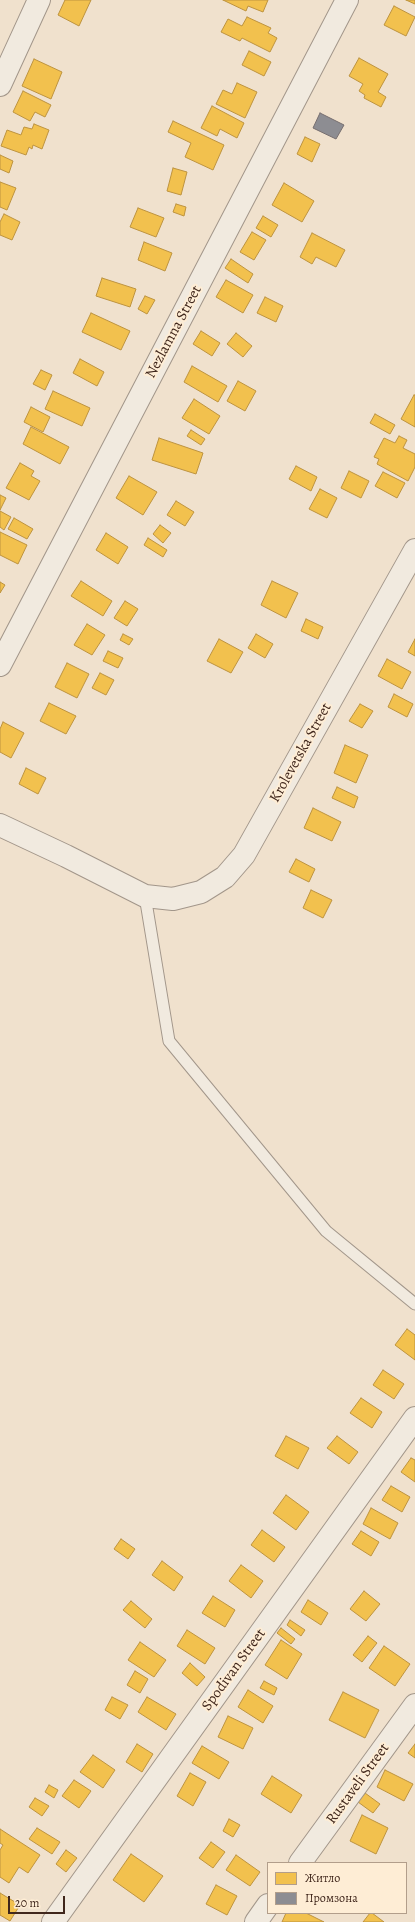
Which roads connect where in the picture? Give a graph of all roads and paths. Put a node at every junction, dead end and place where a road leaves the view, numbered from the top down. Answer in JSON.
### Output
{"nodes":[{"id":1,"x":39,"y":0,"type":"edge"},
{"id":2,"x":347,"y":0,"type":"edge"},
{"id":3,"x":0,"y":85,"type":"edge"},
{"id":4,"x":415,"y":550,"type":"edge"},
{"id":5,"x":0,"y":664,"type":"edge"},
{"id":6,"x":0,"y":825,"type":"edge"},
{"id":7,"x":145,"y":896,"type":"junction"},
{"id":8,"x":415,"y":1304,"type":"edge"},
{"id":9,"x":415,"y":1418,"type":"edge"},
{"id":10,"x":415,"y":1705,"type":"edge"},
{"id":11,"x":301,"y":1862,"type":"edge"},
{"id":12,"x":267,"y":1906,"type":"edge"},
{"id":13,"x":53,"y":1922,"type":"edge"},
{"id":14,"x":256,"y":1922,"type":"edge"}],
"edges":[{"from":1,"to":3,"type":"street"},
{"from":2,"to":5,"type":"street","name":"Nezlamna Street"},
{"from":4,"to":7,"type":"street","name":"Krolevetska Street"},
{"from":6,"to":7,"type":"street"},
{"from":7,"to":8,"type":"lane"},
{"from":9,"to":13,"type":"street","name":"Spodivan Street"},
{"from":10,"to":11,"type":"street","name":"Rustaveli Street"},
{"from":12,"to":14,"type":"street"}]}
